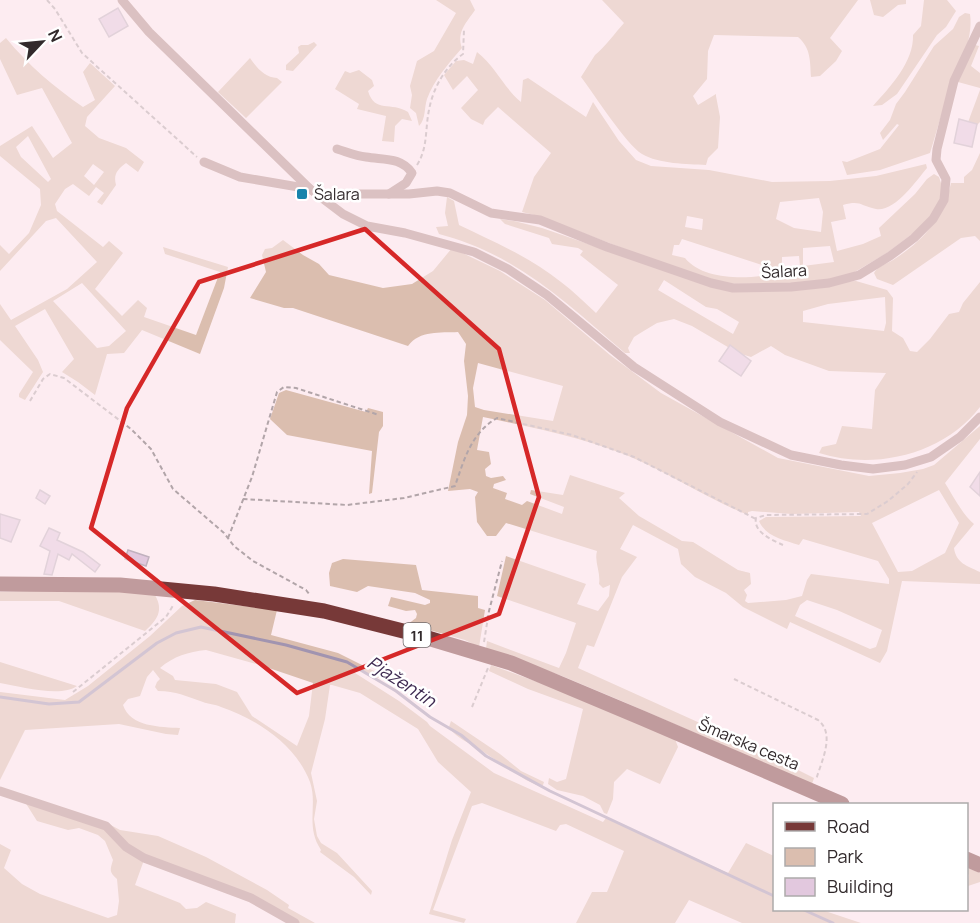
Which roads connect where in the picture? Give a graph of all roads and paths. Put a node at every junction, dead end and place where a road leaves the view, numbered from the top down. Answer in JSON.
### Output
{"nodes":[{"id":1,"x":47,"y":0,"type":"edge"},
{"id":2,"x":122,"y":0,"type":"edge"},
{"id":3,"x":980,"y":26,"type":"edge"},
{"id":4,"x":464,"y":30,"type":"dead end"},
{"id":5,"x":337,"y":149,"type":"dead end"},
{"id":6,"x":204,"y":162,"type":"joint"},
{"id":7,"x":412,"y":173,"type":"junction"},
{"id":8,"x":310,"y":189,"type":"junction"},
{"id":9,"x":389,"y":194,"type":"junction"},
{"id":10,"x":319,"y":197,"type":"junction"},
{"id":11,"x":30,"y":401,"type":"dead end"},
{"id":12,"x":379,"y":415,"type":"dead end"},
{"id":13,"x":980,"y":417,"type":"edge"},
{"id":14,"x":928,"y":458,"type":"junction"},
{"id":15,"x":243,"y":499,"type":"junction"},
{"id":16,"x":756,"y":519,"type":"junction"},
{"id":17,"x":228,"y":538,"type":"junction"},
{"id":18,"x":783,"y":544,"type":"dead end"},
{"id":19,"x":502,"y":561,"type":"dead end"},
{"id":20,"x":0,"y":584,"type":"edge"},
{"id":21,"x":182,"y":591,"type":"junction"},
{"id":22,"x":324,"y":611,"type":"junction"},
{"id":23,"x":487,"y":655,"type":"junction"},
{"id":24,"x":734,"y":679,"type":"dead end"},
{"id":25,"x":73,"y":693,"type":"dead end"},
{"id":26,"x":472,"y":707,"type":"dead end"},
{"id":27,"x":813,"y":791,"type":"junction"},
{"id":28,"x":0,"y":792,"type":"edge"},
{"id":29,"x":840,"y":803,"type":"edge"},
{"id":30,"x":295,"y":923,"type":"edge"}],
"edges":[{"from":1,"to":6,"type":"path"},
{"from":2,"to":8,"type":"street"},
{"from":3,"to":9,"type":"street","name":"Šalara"},
{"from":4,"to":7,"type":"path"},
{"from":5,"to":7,"type":"street"},
{"from":6,"to":8,"type":"street"},
{"from":7,"to":9,"type":"street"},
{"from":8,"to":10,"type":"street"},
{"from":9,"to":10,"type":"street","name":"Šalara"},
{"from":10,"to":14,"type":"street"},
{"from":11,"to":17,"type":"path"},
{"from":12,"to":15,"type":"path"},
{"from":13,"to":14,"type":"street"},
{"from":14,"to":16,"type":"path"},
{"from":15,"to":16,"type":"path"},
{"from":15,"to":17,"type":"path"},
{"from":16,"to":18,"type":"path"},
{"from":17,"to":22,"type":"path"},
{"from":19,"to":23,"type":"path"},
{"from":20,"to":21,"type":"main road","number":"11"},
{"from":21,"to":22,"type":"main road","number":"11"},
{"from":21,"to":25,"type":"path"},
{"from":22,"to":23,"type":"main road","number":"11"},
{"from":23,"to":26,"type":"path"},
{"from":23,"to":27,"type":"main road","name":"Šmarska cesta","number":"11"},
{"from":24,"to":27,"type":"path"},
{"from":27,"to":29,"type":"main road","name":"Šmarska cesta","number":"11"},
{"from":28,"to":30,"type":"street"}]}
